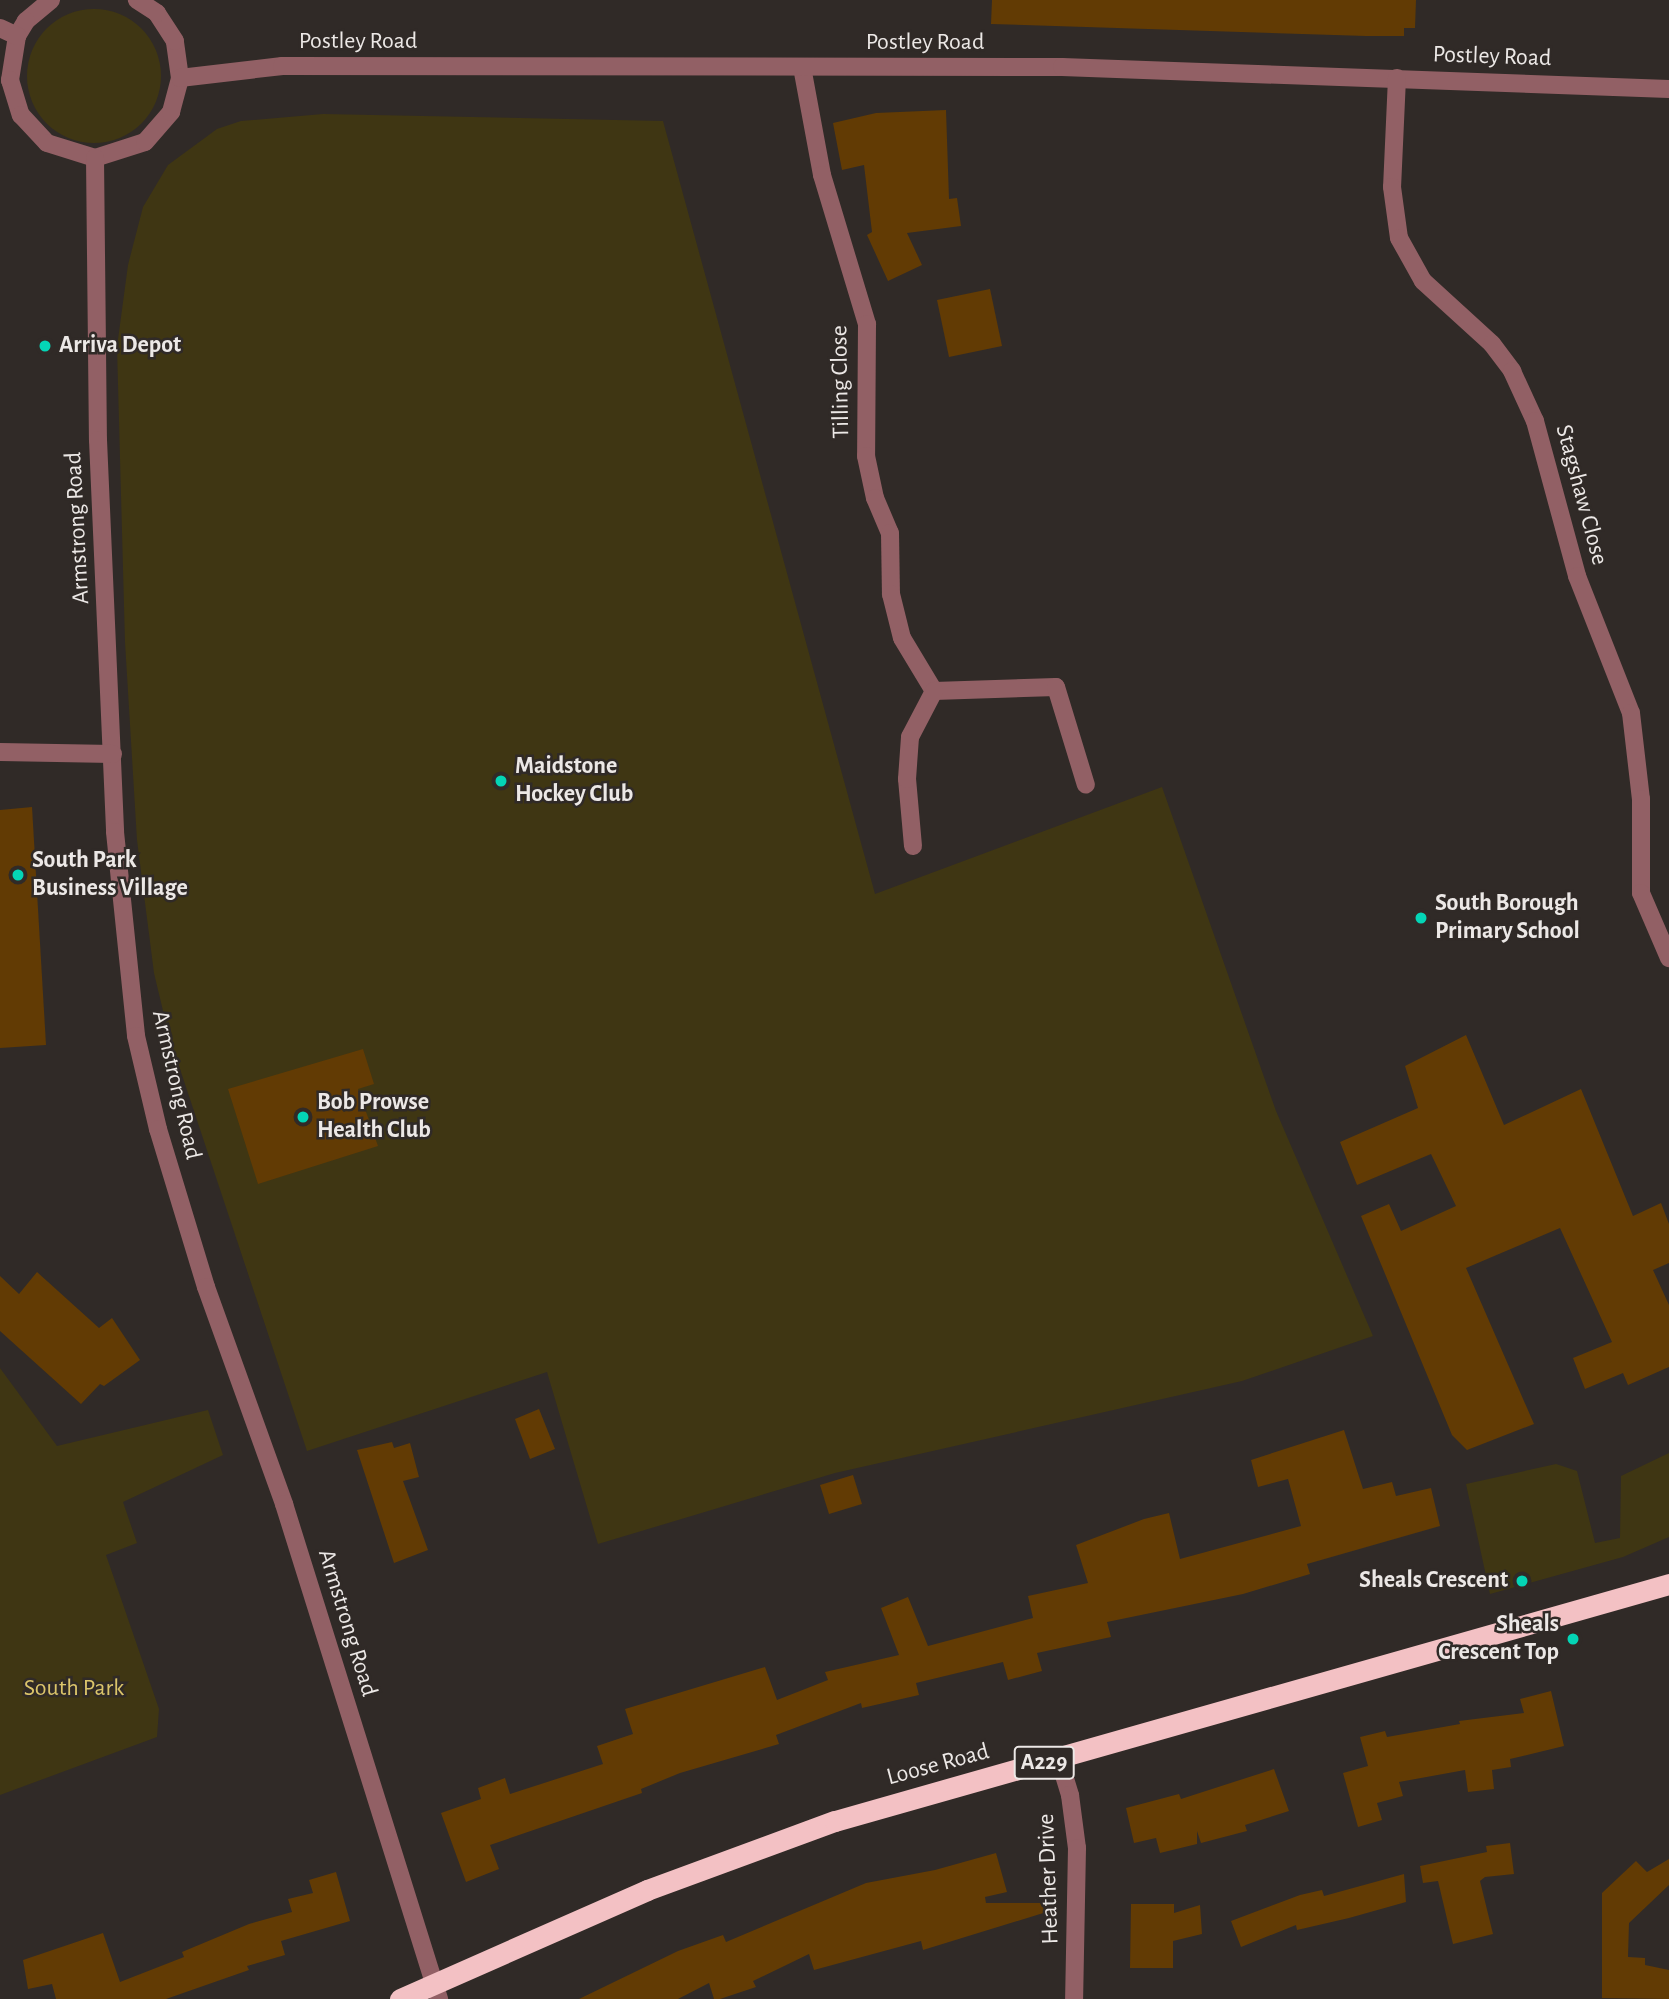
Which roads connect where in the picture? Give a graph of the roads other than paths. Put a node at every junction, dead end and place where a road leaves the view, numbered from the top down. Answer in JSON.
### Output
{"nodes":[{"id":1,"x":51,"y":0,"type":"edge"},
{"id":2,"x":137,"y":0,"type":"edge"},
{"id":3,"x":0,"y":28,"type":"edge"},
{"id":4,"x":17,"y":36,"type":"junction"},
{"id":5,"x":802,"y":67,"type":"junction"},
{"id":6,"x":180,"y":78,"type":"junction"},
{"id":7,"x":1397,"y":78,"type":"junction"},
{"id":8,"x":1669,"y":89,"type":"edge"},
{"id":9,"x":95,"y":158,"type":"junction"},
{"id":10,"x":934,"y":691,"type":"junction"},
{"id":11,"x":0,"y":752,"type":"edge"},
{"id":12,"x":113,"y":754,"type":"junction"},
{"id":13,"x":1086,"y":785,"type":"dead end"},
{"id":14,"x":913,"y":846,"type":"dead end"},
{"id":15,"x":1669,"y":958,"type":"edge"},
{"id":16,"x":1669,"y":1584,"type":"edge"},
{"id":17,"x":1059,"y":1759,"type":"junction"},
{"id":18,"x":436,"y":1991,"type":"edge"},
{"id":19,"x":400,"y":1999,"type":"edge"},
{"id":20,"x":1074,"y":1999,"type":"edge"}],
"edges":[{"from":1,"to":4,"type":"street"},
{"from":2,"to":6,"type":"street"},
{"from":3,"to":4,"type":"street"},
{"from":4,"to":9,"type":"street"},
{"from":5,"to":6,"type":"street","name":"Postley Road"},
{"from":5,"to":7,"type":"street","name":"Postley Road"},
{"from":5,"to":10,"type":"street","name":"Tilling Close"},
{"from":6,"to":9,"type":"street"},
{"from":7,"to":8,"type":"street","name":"Postley Road"},
{"from":7,"to":15,"type":"street","name":"Stagshaw Close"},
{"from":9,"to":12,"type":"street","name":"Armstrong Road"},
{"from":10,"to":13,"type":"street"},
{"from":10,"to":14,"type":"street"},
{"from":11,"to":12,"type":"street"},
{"from":12,"to":18,"type":"street","name":"Armstrong Road"},
{"from":16,"to":17,"type":"highway","name":"Loose Road","number":"A229"},
{"from":17,"to":18,"type":"highway","name":"Loose Road","number":"A229"},
{"from":17,"to":20,"type":"street","name":"Heather Drive"},
{"from":18,"to":19,"type":"highway","name":"Loose Road","number":"A229"}]}
